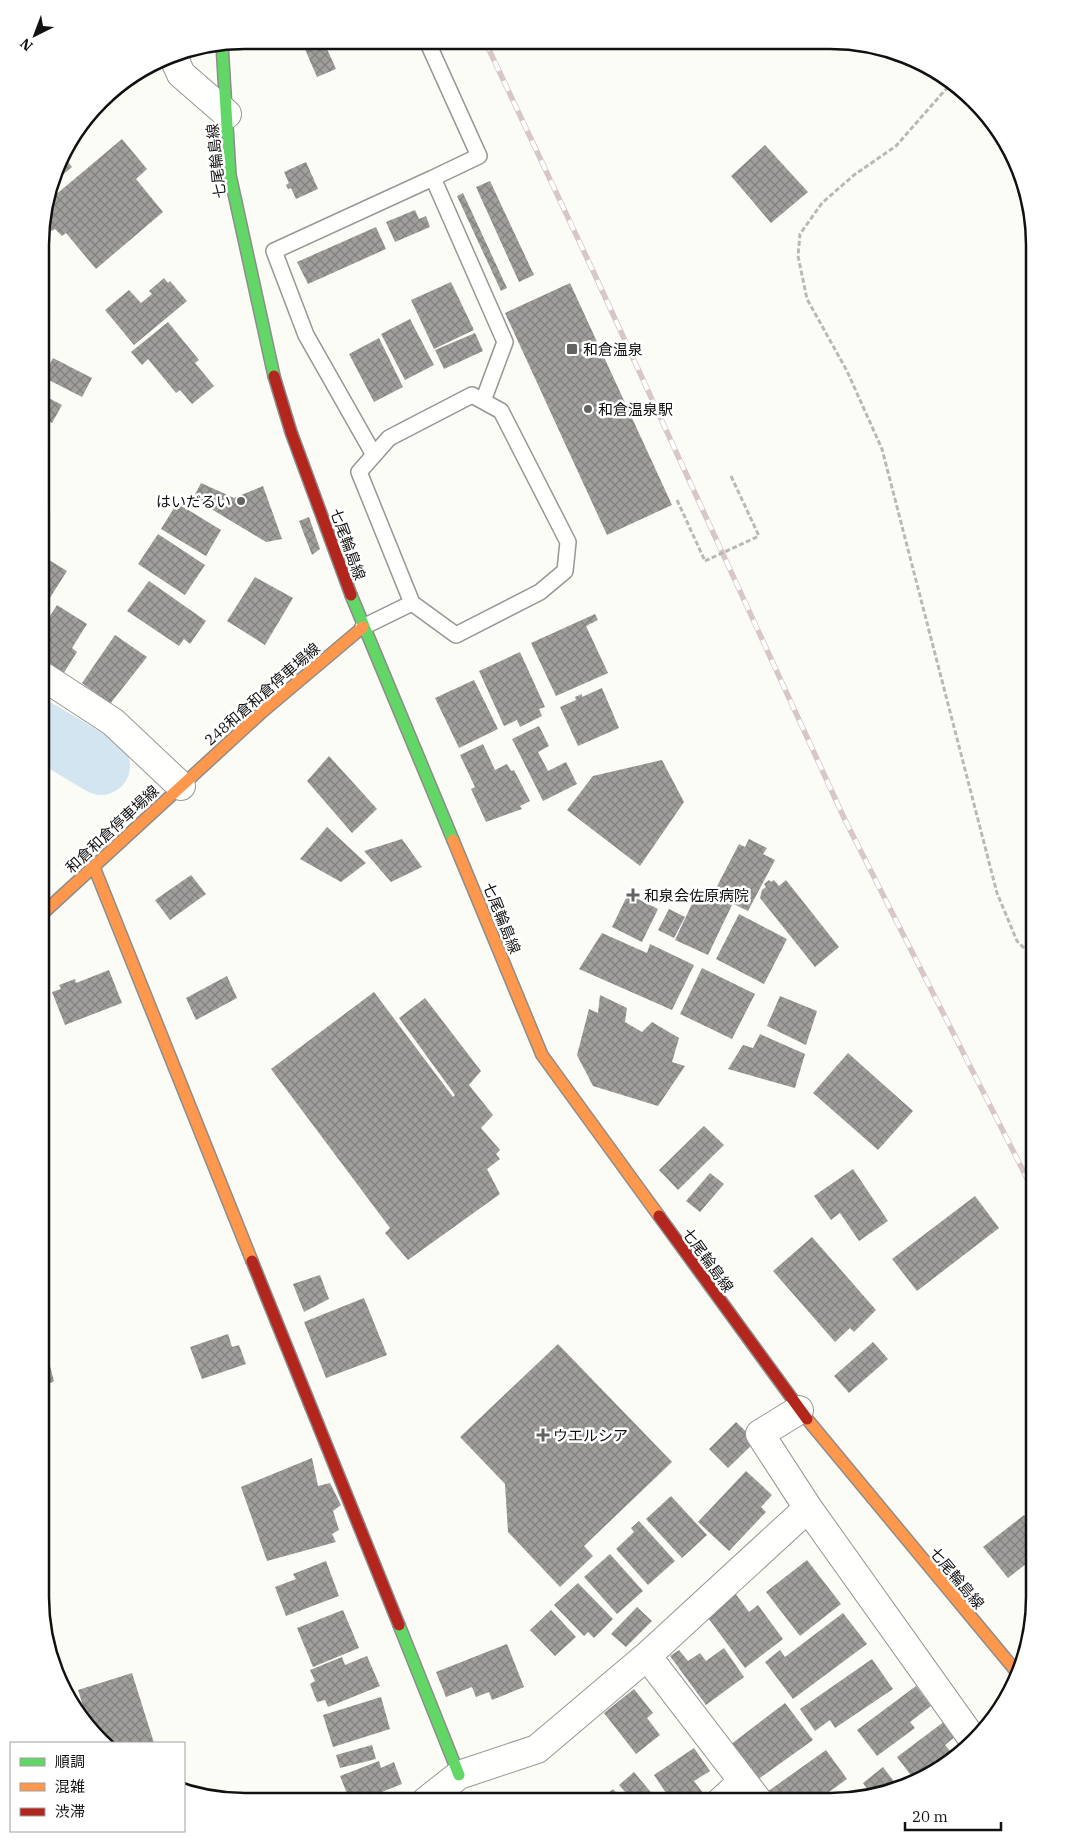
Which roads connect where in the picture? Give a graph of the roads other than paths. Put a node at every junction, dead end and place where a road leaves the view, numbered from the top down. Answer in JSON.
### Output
{"nodes":[{"id":1,"x":431,"y":49,"type":"edge"},
{"id":2,"x":222,"y":50,"type":"edge"},
{"id":3,"x":175,"y":61,"type":"edge"},
{"id":4,"x":227,"y":114,"type":"junction"},
{"id":5,"x":433,"y":178,"type":"junction"},
{"id":6,"x":243,"y":240,"type":"junction"},
{"id":7,"x":274,"y":251,"type":"junction"},
{"id":8,"x":483,"y":401,"type":"junction"},
{"id":9,"x":374,"y":455,"type":"junction"},
{"id":10,"x":412,"y":603,"type":"junction"},
{"id":11,"x":362,"y":626,"type":"junction"},
{"id":12,"x":49,"y":680,"type":"edge"},
{"id":13,"x":181,"y":786,"type":"junction"},
{"id":14,"x":94,"y":867,"type":"junction"},
{"id":15,"x":49,"y":908,"type":"edge"},
{"id":16,"x":799,"y":1410,"type":"junction"},
{"id":17,"x":808,"y":1508,"type":"junction"},
{"id":18,"x":647,"y":1656,"type":"junction"},
{"id":19,"x":1013,"y":1668,"type":"edge"},
{"id":20,"x":970,"y":1735,"type":"edge"},
{"id":21,"x":459,"y":1775,"type":"junction"},
{"id":22,"x":750,"y":1792,"type":"edge"},
{"id":23,"x":436,"y":1793,"type":"edge"}],
"edges":[{"from":1,"to":5,"type":"lane"},
{"from":2,"to":4,"type":"main road","name":"七尾輪島線"},
{"from":3,"to":4,"type":"street"},
{"from":4,"to":6,"type":"main road","name":"七尾輪島線"},
{"from":5,"to":7,"type":"lane"},
{"from":5,"to":8,"type":"lane"},
{"from":6,"to":7,"type":"lane"},
{"from":6,"to":11,"type":"main road","name":"七尾輪島線"},
{"from":7,"to":9,"type":"lane"},
{"from":8,"to":9,"type":"lane"},
{"from":8,"to":10,"type":"lane"},
{"from":9,"to":10,"type":"lane"},
{"from":10,"to":11,"type":"lane"},
{"from":11,"to":13,"type":"main road","name":"248和倉和倉停車場線"},
{"from":11,"to":16,"type":"main road","name":"七尾輪島線"},
{"from":12,"to":13,"type":"street"},
{"from":13,"to":14,"type":"main road","name":"和倉和倉停車場線"},
{"from":14,"to":15,"type":"main road","name":"和倉和倉停車場線"},
{"from":14,"to":21,"type":"main road"},
{"from":16,"to":17,"type":"street"},
{"from":16,"to":19,"type":"main road","name":"七尾輪島線"},
{"from":17,"to":18,"type":"street"},
{"from":17,"to":20,"type":"street"},
{"from":18,"to":21,"type":"street"},
{"from":18,"to":22,"type":"street"},
{"from":21,"to":23,"type":"street"}]}
